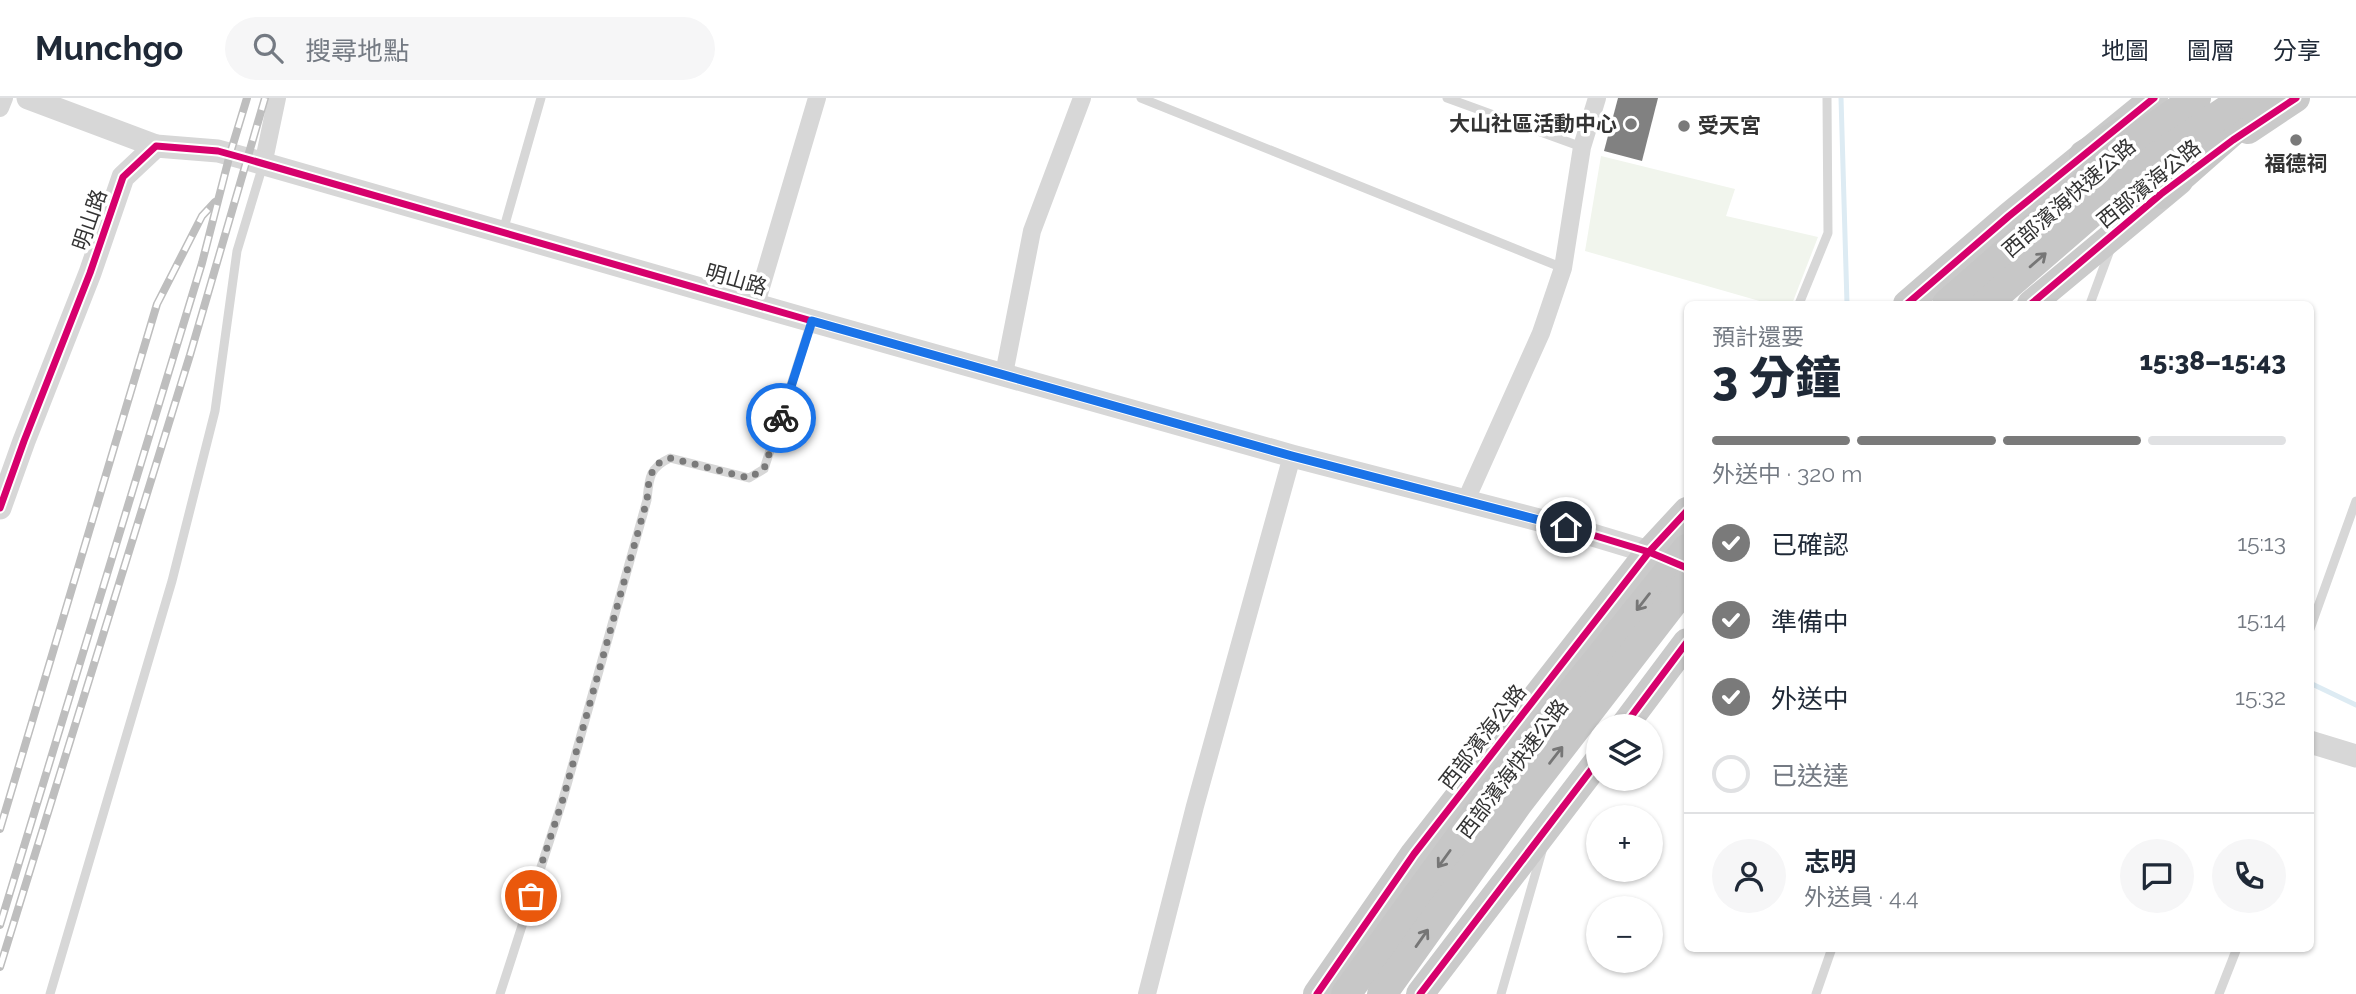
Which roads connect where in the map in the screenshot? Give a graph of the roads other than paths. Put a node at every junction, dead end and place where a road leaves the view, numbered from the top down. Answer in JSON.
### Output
{"nodes":[{"id":1,"x":4,"y":98,"type":"edge"},
{"id":2,"x":28,"y":98,"type":"edge"},
{"id":3,"x":277,"y":98,"type":"edge"},
{"id":4,"x":541,"y":98,"type":"edge"},
{"id":5,"x":817,"y":98,"type":"edge"},
{"id":6,"x":1083,"y":98,"type":"edge"},
{"id":7,"x":1140,"y":98,"type":"edge"},
{"id":8,"x":1447,"y":98,"type":"edge"},
{"id":9,"x":1597,"y":98,"type":"edge"},
{"id":10,"x":1827,"y":98,"type":"edge"},
{"id":11,"x":2176,"y":98,"type":"edge"},
{"id":12,"x":2196,"y":98,"type":"edge"},
{"id":13,"x":2295,"y":98,"type":"edge"},
{"id":14,"x":2310,"y":98,"type":"edge"},
{"id":15,"x":2147,"y":103,"type":"edge"},
{"id":16,"x":2258,"y":106,"type":"edge"},
{"id":17,"x":0,"y":108,"type":"edge"},
{"id":18,"x":156,"y":146,"type":"junction"},
{"id":19,"x":1582,"y":147,"type":"junction"},
{"id":20,"x":2084,"y":155,"type":"junction"},
{"id":21,"x":263,"y":165,"type":"junction"},
{"id":22,"x":2161,"y":194,"type":"joint"},
{"id":23,"x":2117,"y":232,"type":"junction"},
{"id":24,"x":503,"y":233,"type":"junction"},
{"id":25,"x":1563,"y":268,"type":"junction"},
{"id":26,"x":1801,"y":301,"type":"edge"},
{"id":27,"x":1911,"y":301,"type":"edge"},
{"id":28,"x":1950,"y":301,"type":"edge"},
{"id":29,"x":1989,"y":301,"type":"edge"},
{"id":30,"x":2035,"y":301,"type":"edge"},
{"id":31,"x":2091,"y":301,"type":"edge"},
{"id":32,"x":756,"y":303,"type":"junction"},
{"id":33,"x":812,"y":321,"type":"junction"},
{"id":34,"x":1004,"y":374,"type":"junction"},
{"id":35,"x":1292,"y":456,"type":"junction"},
{"id":36,"x":1466,"y":500,"type":"junction"},
{"id":37,"x":2356,"y":501,"type":"edge"},
{"id":38,"x":0,"y":508,"type":"edge"},
{"id":39,"x":1684,"y":527,"type":"edge"},
{"id":40,"x":1677,"y":563,"type":"edge"},
{"id":41,"x":2314,"y":618,"type":"edge"},
{"id":42,"x":1684,"y":646,"type":"edge"},
{"id":43,"x":1632,"y":714,"type":"edge"},
{"id":44,"x":2314,"y":745,"type":"edge"},
{"id":45,"x":2356,"y":756,"type":"edge"},
{"id":46,"x":1586,"y":777,"type":"edge"},
{"id":47,"x":1549,"y":825,"type":"junction"},
{"id":48,"x":1831,"y":952,"type":"edge"},
{"id":49,"x":2235,"y":952,"type":"edge"},
{"id":50,"x":50,"y":994,"type":"edge"},
{"id":51,"x":499,"y":994,"type":"edge"},
{"id":52,"x":1147,"y":994,"type":"edge"},
{"id":53,"x":1317,"y":994,"type":"edge"},
{"id":54,"x":1346,"y":994,"type":"edge"},
{"id":55,"x":1382,"y":994,"type":"edge"},
{"id":56,"x":1420,"y":994,"type":"edge"},
{"id":57,"x":1501,"y":994,"type":"edge"},
{"id":58,"x":1816,"y":994,"type":"edge"},
{"id":59,"x":2219,"y":994,"type":"edge"}],
"edges":[{"from":1,"to":17,"type":"street"},
{"from":2,"to":18,"type":"street"},
{"from":3,"to":21,"type":"street"},
{"from":4,"to":24,"type":"lane"},
{"from":5,"to":32,"type":"street"},
{"from":6,"to":34,"type":"street"},
{"from":7,"to":25,"type":"lane"},
{"from":8,"to":19,"type":"lane"},
{"from":9,"to":19,"type":"street"},
{"from":10,"to":26,"type":"lane"},
{"from":11,"to":20,"type":"highway"},
{"from":12,"to":28,"type":"highway","name":"西部濱海快速公路"},
{"from":13,"to":16,"type":"main road"},
{"from":14,"to":16,"type":"lane"},
{"from":15,"to":20,"type":"main road"},
{"from":16,"to":22,"type":"highway"},
{"from":29,"to":16,"type":"highway","name":"西部濱海快速公路","one_way":true},
{"from":18,"to":21,"type":"street","name":"明山路"},
{"from":18,"to":38,"type":"street","name":"明山路"},
{"from":19,"to":25,"type":"street"},
{"from":20,"to":27,"type":"main road"},
{"from":21,"to":24,"type":"street","name":"明山路"},
{"from":21,"to":50,"type":"lane"},
{"from":22,"to":23,"type":"main road","name":"西部濱海公路"},
{"from":23,"to":30,"type":"main road","name":"西部濱海公路"},
{"from":23,"to":31,"type":"lane"},
{"from":24,"to":32,"type":"street","name":"明山路"},
{"from":25,"to":36,"type":"street"},
{"from":32,"to":33,"type":"street","name":"明山路"},
{"from":33,"to":34,"type":"street","name":"明山路"},
{"from":33,"to":51,"type":"lane"},
{"from":34,"to":35,"type":"street","name":"明山路"},
{"from":35,"to":36,"type":"street","name":"明山路"},
{"from":35,"to":52,"type":"street"},
{"from":36,"to":40,"type":"street","name":"明山路"},
{"from":37,"to":41,"type":"lane"},
{"from":39,"to":40,"type":"main road","name":"西部濱海公路"},
{"from":40,"to":53,"type":"main road","name":"西部濱海公路"},
{"from":40,"to":54,"type":"highway","name":"西部濱海快速公路","one_way":true},
{"from":55,"to":40,"type":"highway","name":"西部濱海快速公路","one_way":true},
{"from":42,"to":43,"type":"main road"},
{"from":44,"to":45,"type":"street"},
{"from":46,"to":47,"type":"main road"},
{"from":47,"to":56,"type":"main road"},
{"from":47,"to":57,"type":"lane"},
{"from":48,"to":58,"type":"lane"},
{"from":49,"to":59,"type":"lane"}]}
